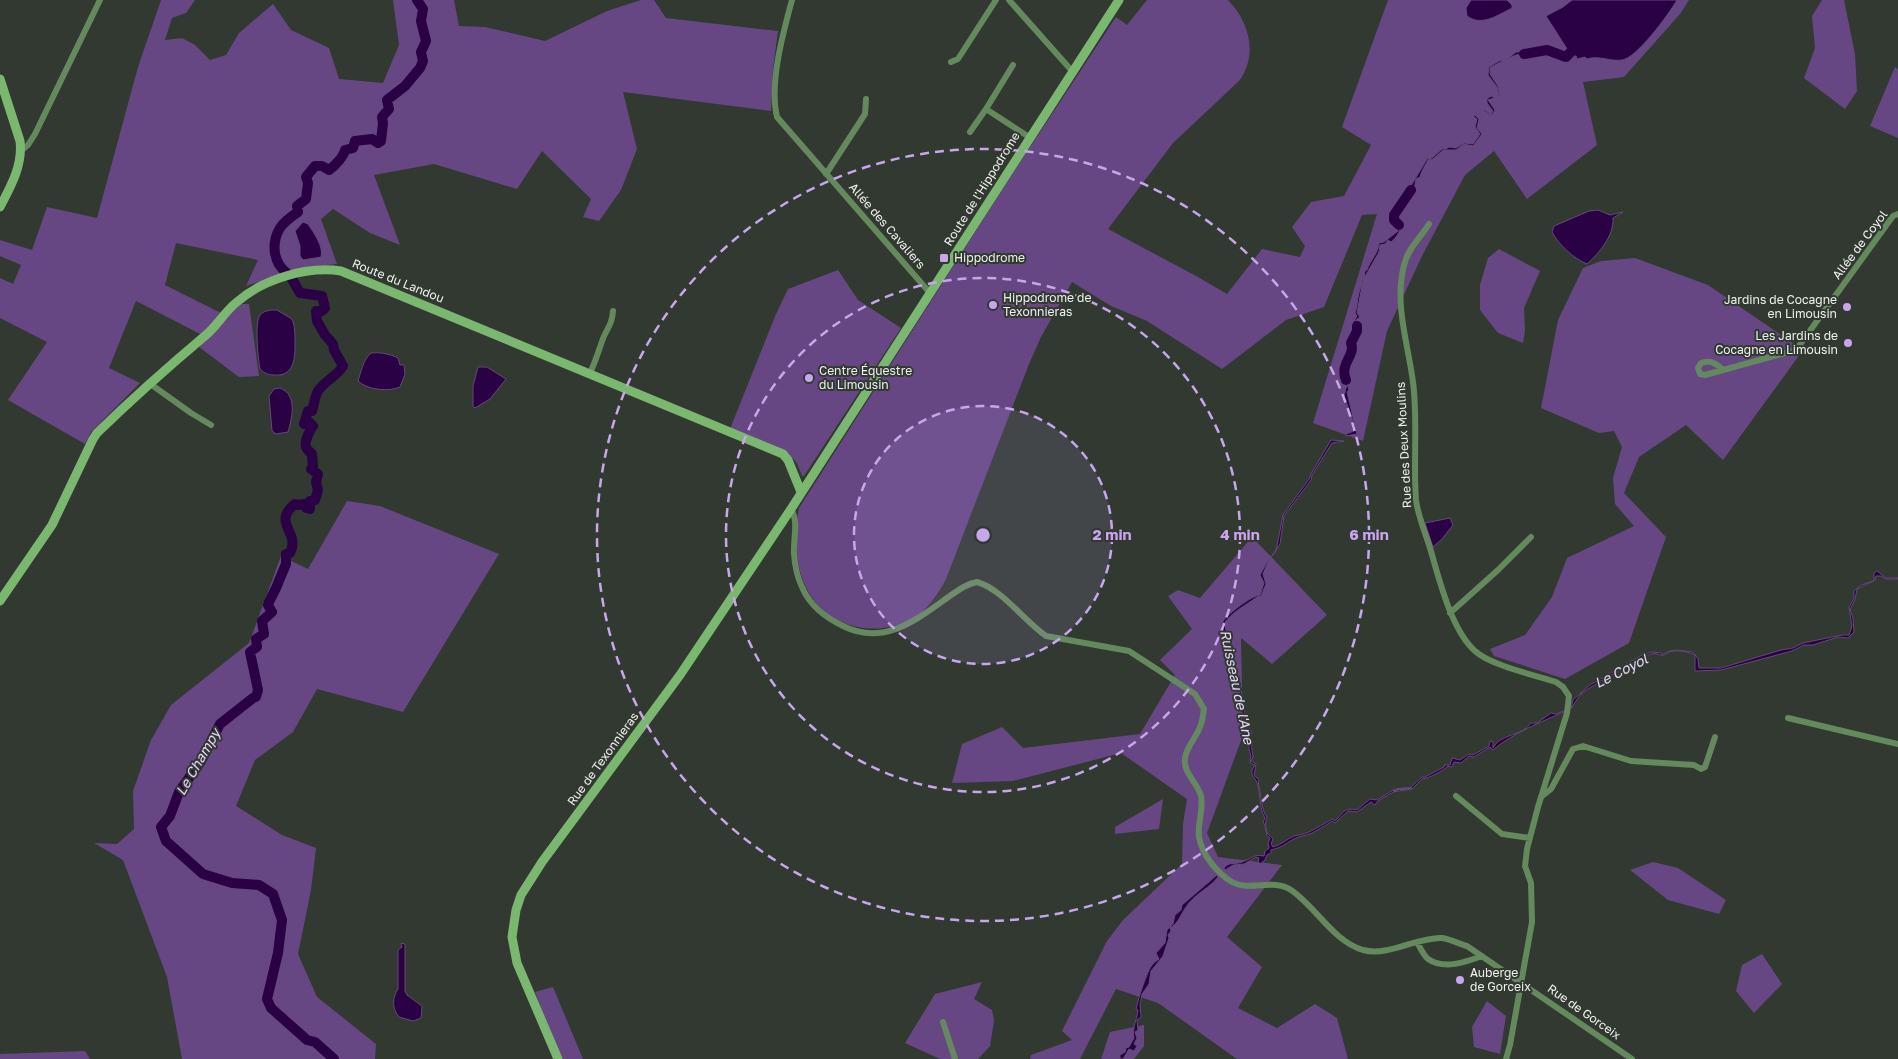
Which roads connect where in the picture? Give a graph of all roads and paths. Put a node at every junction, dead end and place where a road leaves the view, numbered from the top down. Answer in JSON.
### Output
{"nodes":[{"id":1,"x":100,"y":0,"type":"edge"},
{"id":2,"x":792,"y":0,"type":"edge"},
{"id":3,"x":996,"y":0,"type":"edge"},
{"id":4,"x":1010,"y":0,"type":"edge"},
{"id":5,"x":1119,"y":0,"type":"edge"},
{"id":6,"x":951,"y":62,"type":"dead end"},
{"id":7,"x":1013,"y":65,"type":"dead end"},
{"id":8,"x":1072,"y":71,"type":"junction"},
{"id":9,"x":0,"y":79,"type":"edge"},
{"id":10,"x":866,"y":100,"type":"dead end"},
{"id":11,"x":986,"y":109,"type":"junction"},
{"id":12,"x":970,"y":132,"type":"dead end"},
{"id":13,"x":1029,"y":137,"type":"junction"},
{"id":14,"x":22,"y":150,"type":"junction"},
{"id":15,"x":826,"y":174,"type":"junction"},
{"id":16,"x":0,"y":207,"type":"edge"},
{"id":17,"x":1898,"y":214,"type":"edge"},
{"id":18,"x":1429,"y":224,"type":"dead end"},
{"id":19,"x":930,"y":293,"type":"junction"},
{"id":20,"x":613,"y":311,"type":"dead end"},
{"id":21,"x":1723,"y":370,"type":"dead end"},
{"id":22,"x":590,"y":373,"type":"junction"},
{"id":23,"x":149,"y":383,"type":"junction"},
{"id":24,"x":211,"y":425,"type":"dead end"},
{"id":25,"x":802,"y":492,"type":"junction"},
{"id":26,"x":791,"y":509,"type":"junction"},
{"id":27,"x":1531,"y":537,"type":"dead end"},
{"id":28,"x":0,"y":601,"type":"edge"},
{"id":29,"x":1450,"y":612,"type":"junction"},
{"id":30,"x":1788,"y":718,"type":"dead end"},
{"id":31,"x":1715,"y":737,"type":"dead end"},
{"id":32,"x":1898,"y":744,"type":"edge"},
{"id":33,"x":1456,"y":796,"type":"dead end"},
{"id":34,"x":1540,"y":797,"type":"junction"},
{"id":35,"x":1530,"y":838,"type":"junction"},
{"id":36,"x":1417,"y":942,"type":"junction"},
{"id":37,"x":1482,"y":956,"type":"junction"},
{"id":38,"x":1522,"y":983,"type":"junction"},
{"id":39,"x":943,"y":1022,"type":"dead end"},
{"id":40,"x":558,"y":1059,"type":"edge"},
{"id":41,"x":955,"y":1059,"type":"edge"},
{"id":42,"x":1506,"y":1059,"type":"edge"},
{"id":43,"x":1632,"y":1059,"type":"edge"}],
"edges":[{"from":1,"to":14,"type":"street"},
{"from":2,"to":15,"type":"street","name":"Allée des Cavaliers"},
{"from":3,"to":6,"type":"street"},
{"from":4,"to":8,"type":"street"},
{"from":5,"to":8,"type":"main road","name":"Route de l'Hippodrome"},
{"from":7,"to":11,"type":"street"},
{"from":8,"to":13,"type":"main road","name":"Route de l'Hippodrome"},
{"from":9,"to":14,"type":"main road"},
{"from":10,"to":15,"type":"street"},
{"from":11,"to":12,"type":"street"},
{"from":11,"to":13,"type":"street"},
{"from":13,"to":19,"type":"main road","name":"Route de l'Hippodrome"},
{"from":14,"to":16,"type":"main road"},
{"from":15,"to":19,"type":"street","name":"Allée des Cavaliers"},
{"from":17,"to":21,"type":"street","name":"Allée de Coyol"},
{"from":18,"to":29,"type":"street","name":"Rue des Deux Moulins"},
{"from":19,"to":25,"type":"main road","name":"Route de l'Hippodrome"},
{"from":20,"to":22,"type":"street"},
{"from":22,"to":23,"type":"main road","name":"Route du Landou"},
{"from":22,"to":25,"type":"main road","name":"Route du Landou"},
{"from":23,"to":24,"type":"street"},
{"from":23,"to":28,"type":"main road","name":"Route du Landou"},
{"from":25,"to":26,"type":"main road","name":"Rue de Texonnieras"},
{"from":26,"to":36,"type":"street","name":"Rue de Gorceix"},
{"from":26,"to":40,"type":"main road","name":"Rue de Texonnieras"},
{"from":27,"to":29,"type":"street"},
{"from":29,"to":34,"type":"street","name":"Rue des Deux Moulins"},
{"from":30,"to":32,"type":"street"},
{"from":31,"to":34,"type":"street"},
{"from":33,"to":35,"type":"street"},
{"from":34,"to":35,"type":"street","name":"Rue des Deux Moulins"},
{"from":35,"to":38,"type":"street","name":"Rue des Deux Moulins"},
{"from":36,"to":37,"type":"street","name":"Rue de Gorceix"},
{"from":36,"to":37,"type":"street"},
{"from":37,"to":38,"type":"street","name":"Rue de Gorceix"},
{"from":38,"to":42,"type":"street","name":"Rue des Deux Moulins"},
{"from":38,"to":43,"type":"street","name":"Rue de Gorceix"},
{"from":39,"to":41,"type":"street"}]}
